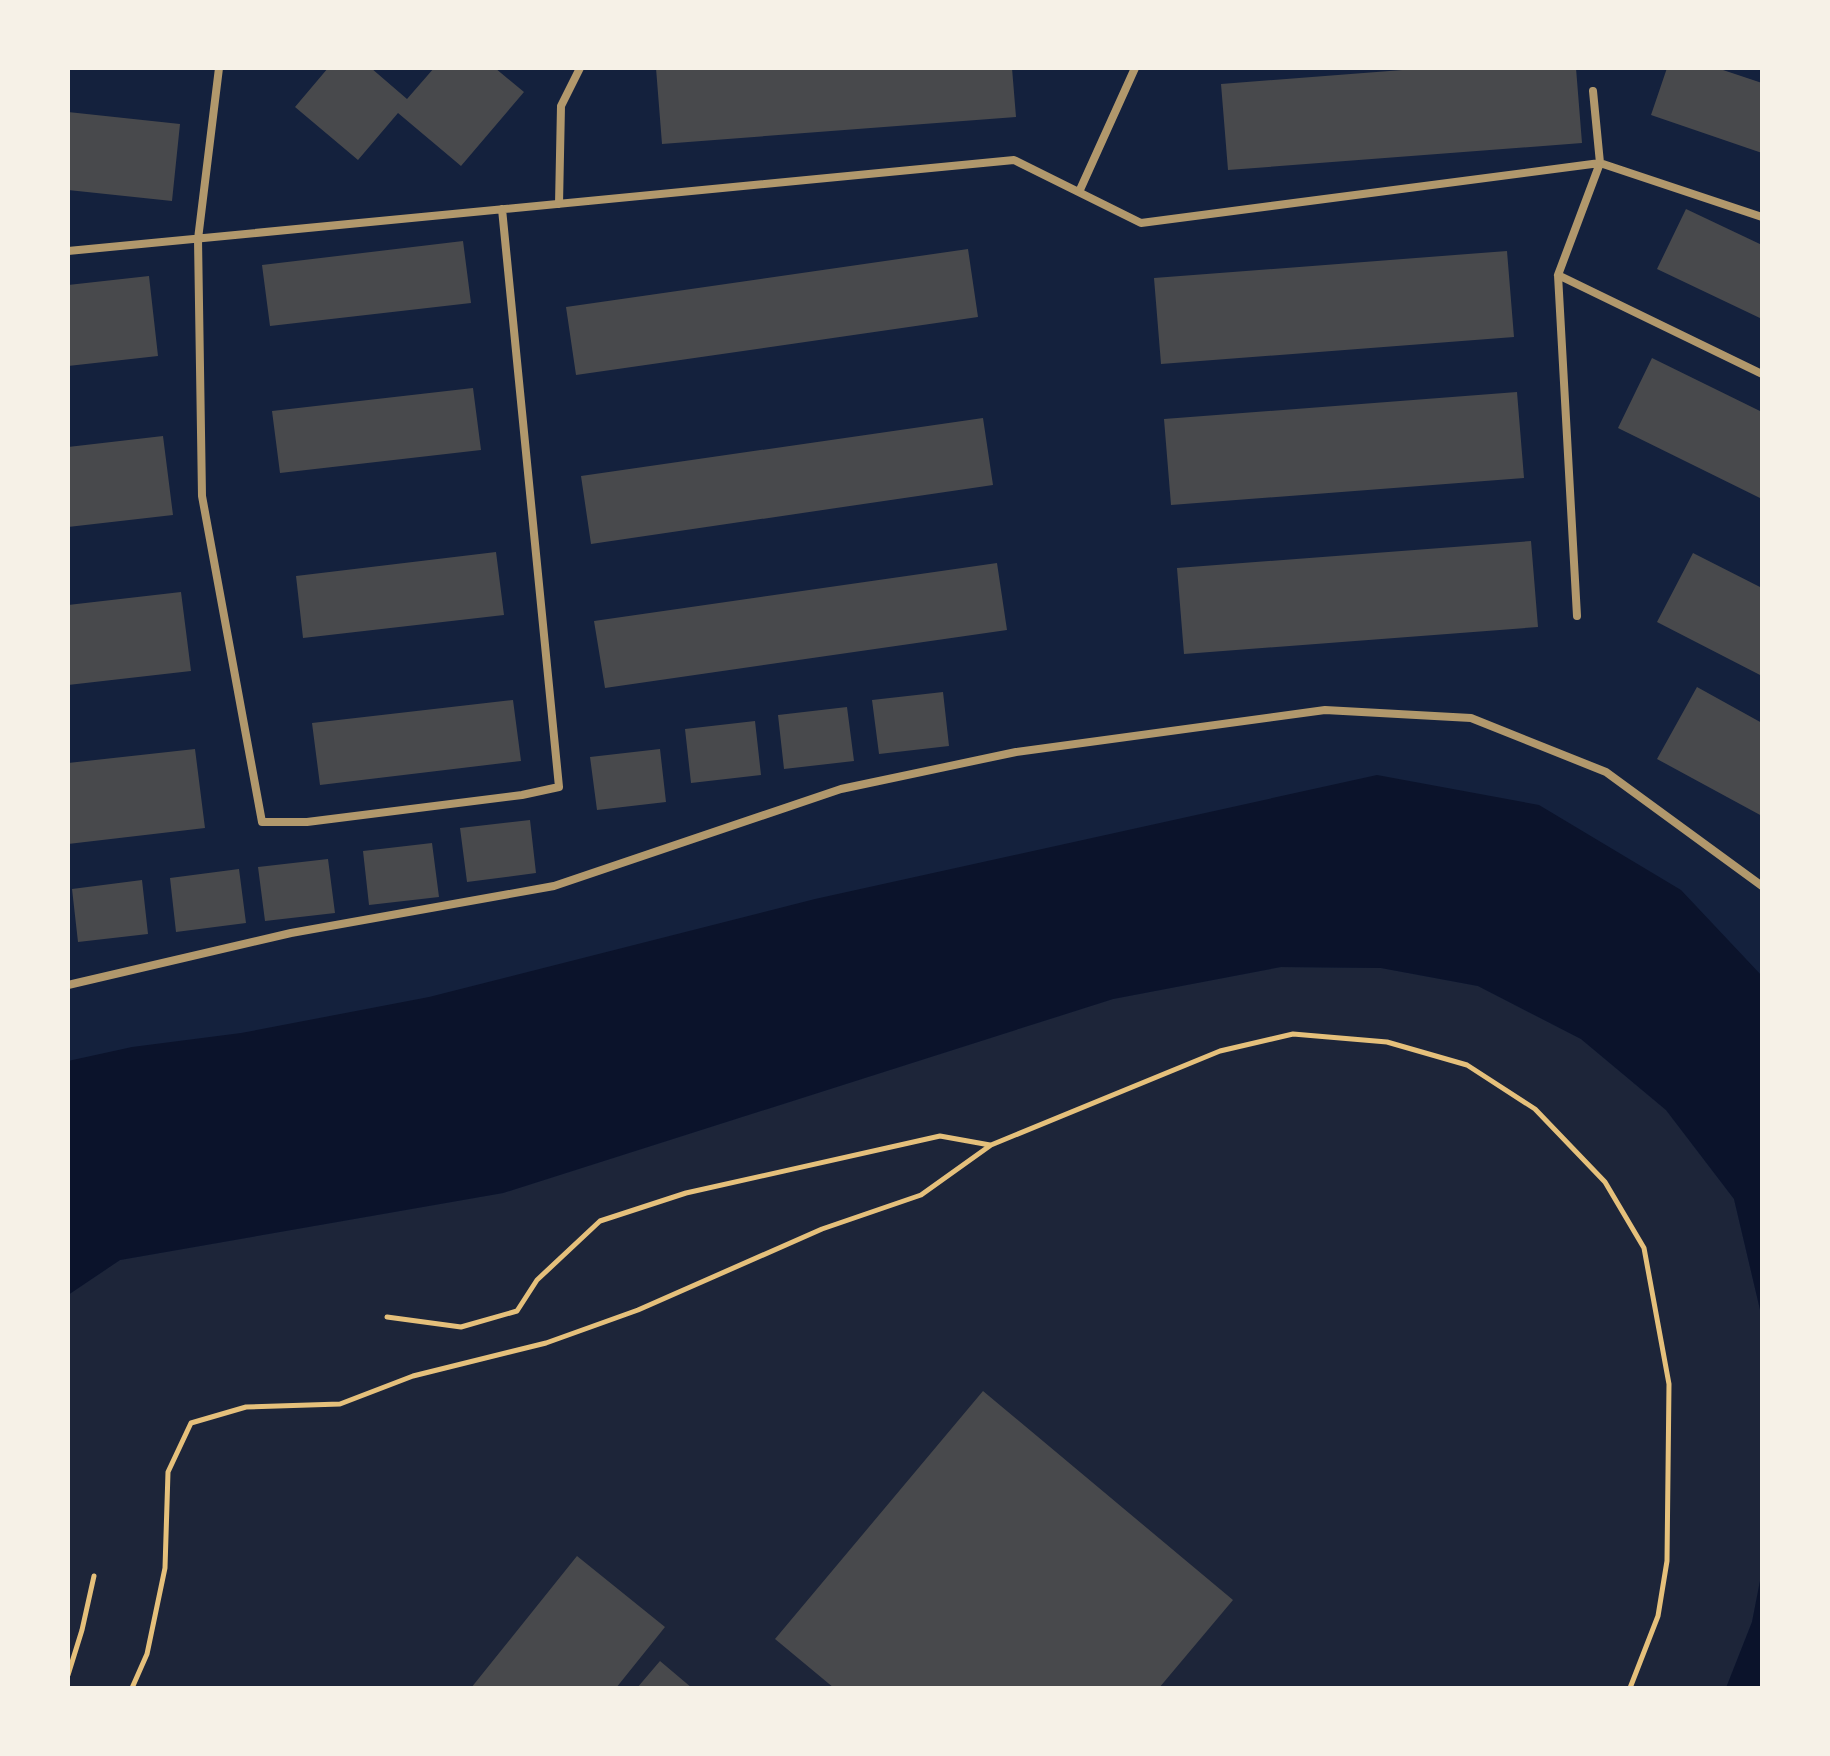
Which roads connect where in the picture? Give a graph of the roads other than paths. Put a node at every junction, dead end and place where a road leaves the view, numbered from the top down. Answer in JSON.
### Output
{"nodes":[{"id":1,"x":219,"y":68,"type":"edge"},
{"id":2,"x":580,"y":68,"type":"edge"},
{"id":3,"x":1135,"y":68,"type":"edge"},
{"id":4,"x":1593,"y":91,"type":"dead end"},
{"id":5,"x":1600,"y":163,"type":"junction"},
{"id":6,"x":1079,"y":192,"type":"junction"},
{"id":7,"x":559,"y":204,"type":"junction"},
{"id":8,"x":502,"y":209,"type":"junction"},
{"id":9,"x":1762,"y":217,"type":"edge"},
{"id":10,"x":198,"y":239,"type":"junction"},
{"id":11,"x":68,"y":251,"type":"edge"},
{"id":12,"x":1558,"y":275,"type":"junction"},
{"id":13,"x":1762,"y":374,"type":"edge"},
{"id":14,"x":1577,"y":616,"type":"dead end"},
{"id":15,"x":1762,"y":886,"type":"edge"},
{"id":16,"x":68,"y":985,"type":"edge"}],
"edges":[{"from":1,"to":10,"type":"street"},
{"from":2,"to":7,"type":"street"},
{"from":3,"to":6,"type":"street"},
{"from":4,"to":5,"type":"street"},
{"from":5,"to":6,"type":"street"},
{"from":5,"to":9,"type":"street"},
{"from":5,"to":12,"type":"street"},
{"from":6,"to":7,"type":"street"},
{"from":7,"to":8,"type":"street"},
{"from":8,"to":10,"type":"street"},
{"from":8,"to":10,"type":"street"},
{"from":10,"to":11,"type":"street"},
{"from":12,"to":13,"type":"street"},
{"from":12,"to":14,"type":"street"},
{"from":15,"to":16,"type":"street"}]}
